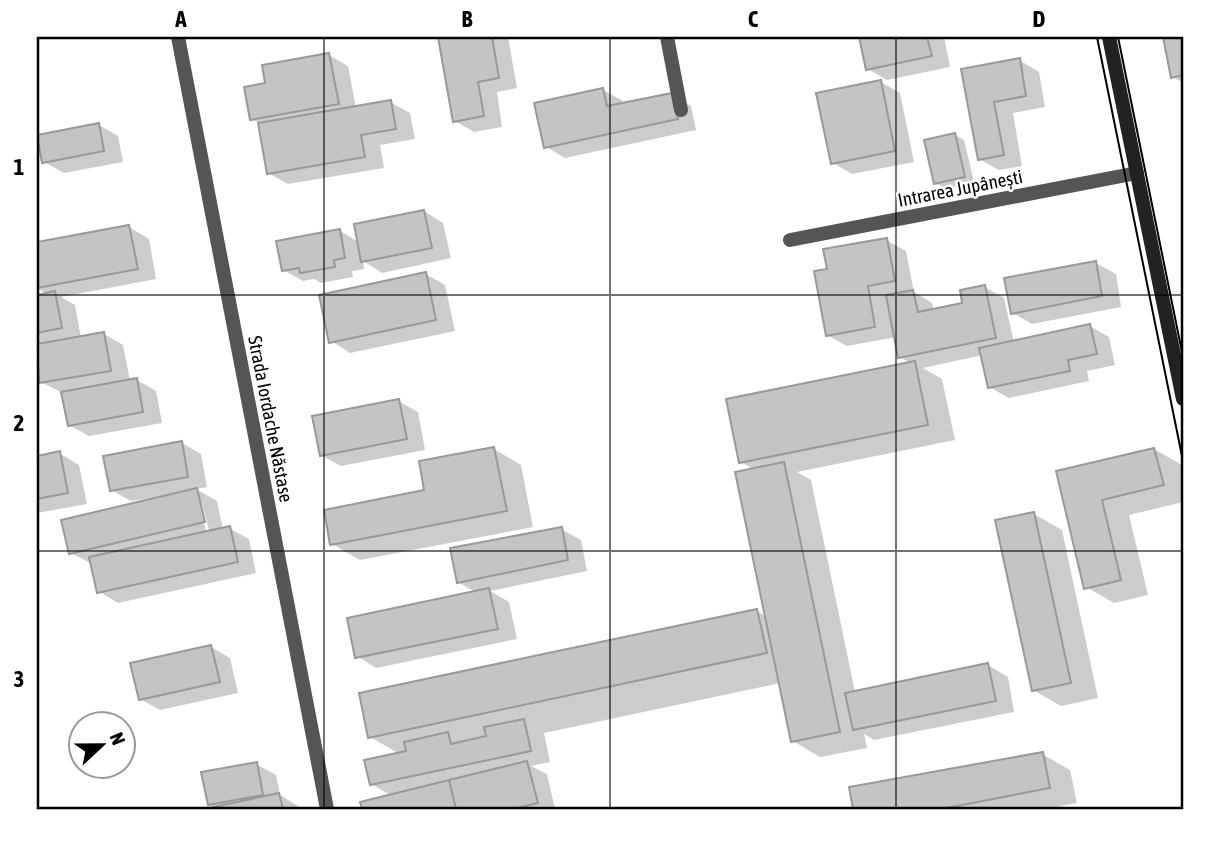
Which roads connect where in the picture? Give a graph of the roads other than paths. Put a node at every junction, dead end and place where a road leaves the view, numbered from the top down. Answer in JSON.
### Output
{"nodes":[{"id":1,"x":178,"y":37,"type":"edge"},
{"id":2,"x":667,"y":37,"type":"edge"},
{"id":3,"x":1109,"y":37,"type":"edge"},
{"id":4,"x":681,"y":110,"type":"dead end"},
{"id":5,"x":1137,"y":173,"type":"junction"},
{"id":6,"x":790,"y":240,"type":"dead end"},
{"id":7,"x":1183,"y":399,"type":"edge"},
{"id":8,"x":327,"y":809,"type":"edge"}],
"edges":[{"from":1,"to":8,"type":"street","name":"Strada Iordache Năstase"},
{"from":2,"to":4,"type":"street"},
{"from":3,"to":5,"type":"main road"},
{"from":5,"to":6,"type":"street","name":"Intrarea Jupânești"},
{"from":5,"to":7,"type":"main road"}]}
